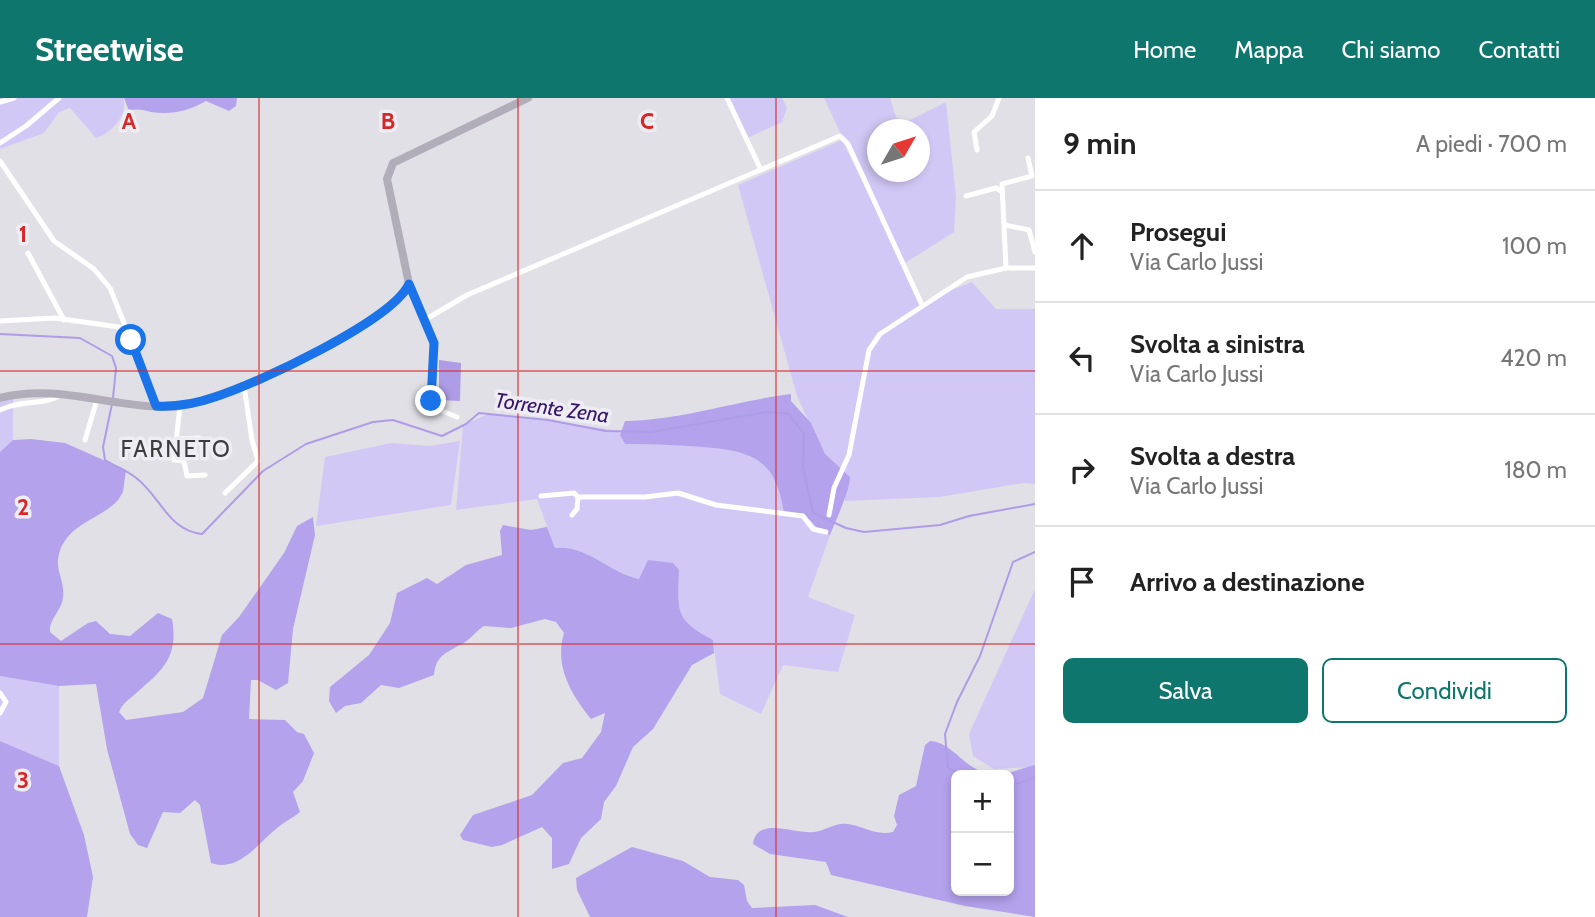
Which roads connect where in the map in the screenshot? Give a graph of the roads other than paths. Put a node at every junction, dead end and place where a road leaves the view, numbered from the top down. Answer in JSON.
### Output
{"nodes":[{"id":1,"x":14,"y":98,"type":"edge"},
{"id":2,"x":60,"y":98,"type":"edge"},
{"id":3,"x":528,"y":98,"type":"edge"},
{"id":4,"x":727,"y":98,"type":"edge"},
{"id":5,"x":1002,"y":99,"type":"edge"},
{"id":6,"x":0,"y":102,"type":"edge"},
{"id":7,"x":0,"y":143,"type":"edge"},
{"id":8,"x":977,"y":150,"type":"dead end"},
{"id":9,"x":1028,"y":158,"type":"dead end"},
{"id":10,"x":0,"y":161,"type":"edge"},
{"id":11,"x":761,"y":170,"type":"junction"},
{"id":12,"x":1002,"y":187,"type":"junction"},
{"id":13,"x":966,"y":196,"type":"dead end"},
{"id":14,"x":1004,"y":225,"type":"junction"},
{"id":15,"x":1035,"y":252,"type":"edge"},
{"id":16,"x":28,"y":253,"type":"dead end"},
{"id":17,"x":1006,"y":268,"type":"junction"},
{"id":18,"x":1035,"y":268,"type":"edge"},
{"id":19,"x":409,"y":284,"type":"junction"},
{"id":20,"x":922,"y":305,"type":"junction"},
{"id":21,"x":64,"y":320,"type":"junction"},
{"id":22,"x":0,"y":321,"type":"edge"},
{"id":23,"x":423,"y":321,"type":"junction"},
{"id":24,"x":126,"y":328,"type":"junction"},
{"id":25,"x":244,"y":386,"type":"junction"},
{"id":26,"x":61,"y":395,"type":"junction"},
{"id":27,"x":0,"y":398,"type":"edge"},
{"id":28,"x":99,"y":402,"type":"junction"},
{"id":29,"x":156,"y":406,"type":"junction"},
{"id":30,"x":180,"y":406,"type":"junction"},
{"id":31,"x":0,"y":410,"type":"edge"},
{"id":32,"x":457,"y":417,"type":"dead end"},
{"id":33,"x":199,"y":438,"type":"dead end"},
{"id":34,"x":176,"y":439,"type":"junction"},
{"id":35,"x":85,"y":440,"type":"dead end"},
{"id":36,"x":205,"y":475,"type":"dead end"},
{"id":37,"x":225,"y":493,"type":"dead end"},
{"id":38,"x":541,"y":496,"type":"dead end"},
{"id":39,"x":578,"y":498,"type":"junction"},
{"id":40,"x":572,"y":515,"type":"dead end"},
{"id":41,"x":829,"y":515,"type":"dead end"},
{"id":42,"x":826,"y":532,"type":"dead end"},
{"id":43,"x":0,"y":693,"type":"edge"},
{"id":44,"x":0,"y":713,"type":"edge"}],
"edges":[{"from":1,"to":6,"type":"street"},
{"from":2,"to":7,"type":"street"},
{"from":3,"to":19,"type":"street"},
{"from":4,"to":11,"type":"street"},
{"from":5,"to":8,"type":"street"},
{"from":9,"to":12,"type":"street"},
{"from":10,"to":24,"type":"street"},
{"from":11,"to":20,"type":"street"},
{"from":11,"to":23,"type":"street"},
{"from":12,"to":13,"type":"street"},
{"from":12,"to":14,"type":"street"},
{"from":14,"to":15,"type":"street"},
{"from":14,"to":17,"type":"street"},
{"from":16,"to":21,"type":"street"},
{"from":17,"to":18,"type":"street"},
{"from":17,"to":20,"type":"street"},
{"from":19,"to":23,"type":"street"},
{"from":19,"to":25,"type":"street"},
{"from":20,"to":41,"type":"street"},
{"from":21,"to":22,"type":"street"},
{"from":21,"to":24,"type":"street"},
{"from":23,"to":32,"type":"street"},
{"from":24,"to":29,"type":"street"},
{"from":25,"to":30,"type":"street"},
{"from":25,"to":37,"type":"street"},
{"from":26,"to":27,"type":"street"},
{"from":26,"to":28,"type":"street"},
{"from":26,"to":31,"type":"street"},
{"from":28,"to":29,"type":"street"},
{"from":28,"to":35,"type":"street"},
{"from":29,"to":30,"type":"street"},
{"from":30,"to":34,"type":"street"},
{"from":33,"to":34,"type":"street"},
{"from":34,"to":36,"type":"street"},
{"from":38,"to":39,"type":"street"},
{"from":39,"to":40,"type":"street"},
{"from":39,"to":42,"type":"street"},
{"from":43,"to":44,"type":"street"}]}
